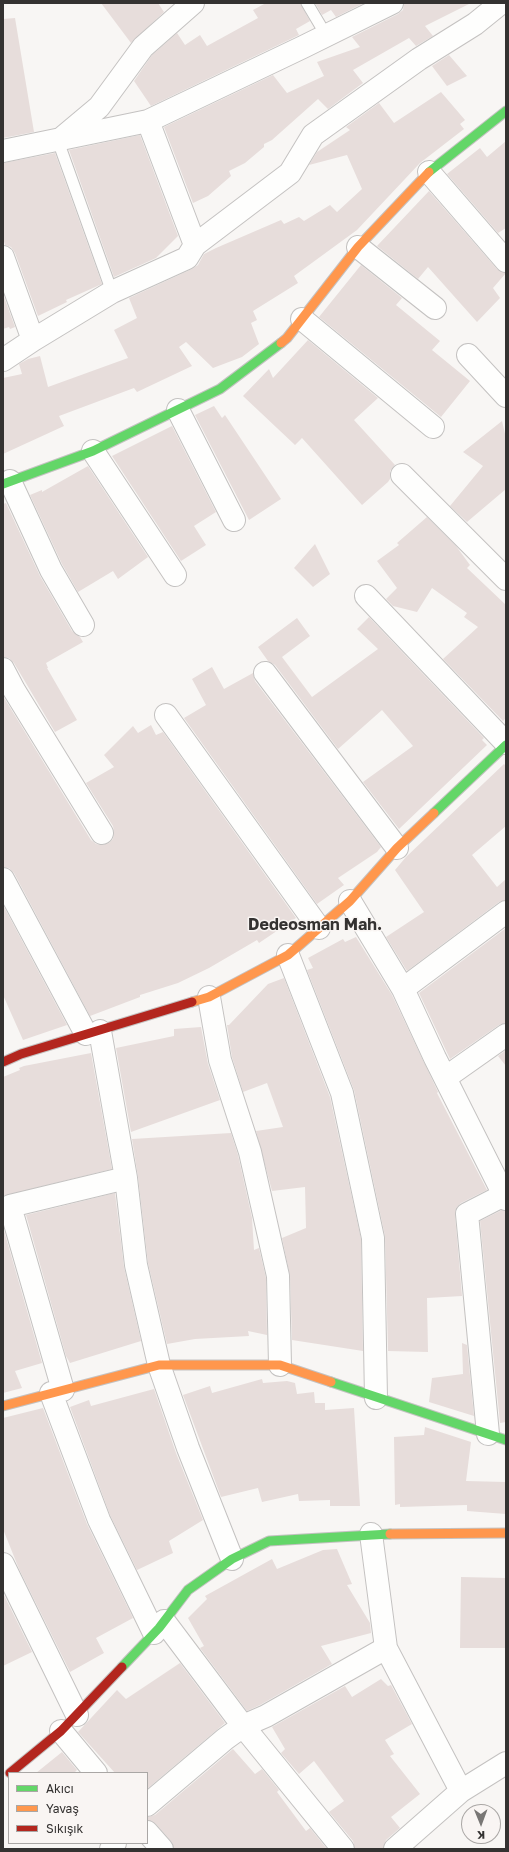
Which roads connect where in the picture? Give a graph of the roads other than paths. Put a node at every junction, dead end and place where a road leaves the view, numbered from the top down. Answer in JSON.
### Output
{"nodes":[{"id":1,"x":193,"y":3,"type":"edge"},
{"id":2,"x":307,"y":3,"type":"edge"},
{"id":3,"x":392,"y":3,"type":"edge"},
{"id":4,"x":501,"y":3,"type":"edge"},
{"id":5,"x":326,"y":35,"type":"junction"},
{"id":6,"x":506,"y":111,"type":"edge"},
{"id":7,"x":148,"y":121,"type":"junction"},
{"id":8,"x":58,"y":141,"type":"junction"},
{"id":9,"x":3,"y":151,"type":"edge"},
{"id":10,"x":429,"y":172,"type":"junction"},
{"id":11,"x":195,"y":245,"type":"junction"},
{"id":12,"x":358,"y":247,"type":"junction"},
{"id":13,"x":3,"y":257,"type":"edge"},
{"id":14,"x":506,"y":261,"type":"edge"},
{"id":15,"x":112,"y":292,"type":"junction"},
{"id":16,"x":435,"y":308,"type":"dead end"},
{"id":17,"x":302,"y":319,"type":"junction"},
{"id":18,"x":33,"y":340,"type":"junction"},
{"id":19,"x":468,"y":355,"type":"dead end"},
{"id":20,"x":3,"y":360,"type":"edge"},
{"id":21,"x":506,"y":396,"type":"edge"},
{"id":22,"x":178,"y":410,"type":"junction"},
{"id":23,"x":433,"y":427,"type":"dead end"},
{"id":24,"x":93,"y":451,"type":"junction"},
{"id":25,"x":402,"y":475,"type":"dead end"},
{"id":26,"x":7,"y":483,"type":"edge"},
{"id":27,"x":234,"y":520,"type":"dead end"},
{"id":28,"x":175,"y":575,"type":"dead end"},
{"id":29,"x":506,"y":579,"type":"edge"},
{"id":30,"x":366,"y":596,"type":"dead end"},
{"id":31,"x":83,"y":625,"type":"dead end"},
{"id":32,"x":3,"y":669,"type":"edge"},
{"id":33,"x":265,"y":673,"type":"dead end"},
{"id":34,"x":166,"y":715,"type":"dead end"},
{"id":35,"x":506,"y":744,"type":"edge"},
{"id":36,"x":102,"y":833,"type":"dead end"},
{"id":37,"x":397,"y":848,"type":"junction"},
{"id":38,"x":3,"y":879,"type":"edge"},
{"id":39,"x":350,"y":901,"type":"junction"},
{"id":40,"x":506,"y":912,"type":"edge"},
{"id":41,"x":319,"y":928,"type":"junction"},
{"id":42,"x":288,"y":955,"type":"junction"},
{"id":43,"x":403,"y":988,"type":"junction"},
{"id":44,"x":209,"y":997,"type":"junction"},
{"id":45,"x":93,"y":1033,"type":"junction"},
{"id":46,"x":506,"y":1035,"type":"edge"},
{"id":47,"x":3,"y":1062,"type":"edge"},
{"id":48,"x":445,"y":1078,"type":"junction"},
{"id":49,"x":126,"y":1178,"type":"junction"},
{"id":50,"x":505,"y":1197,"type":"edge"},
{"id":51,"x":6,"y":1207,"type":"edge"},
{"id":52,"x":159,"y":1365,"type":"junction"},
{"id":53,"x":280,"y":1365,"type":"junction"},
{"id":54,"x":57,"y":1392,"type":"junction"},
{"id":55,"x":376,"y":1398,"type":"junction"},
{"id":56,"x":3,"y":1406,"type":"edge"},
{"id":57,"x":497,"y":1437,"type":"edge"},
{"id":58,"x":506,"y":1533,"type":"edge"},
{"id":59,"x":371,"y":1534,"type":"junction"},
{"id":60,"x":232,"y":1559,"type":"junction"},
{"id":61,"x":3,"y":1564,"type":"edge"},
{"id":62,"x":159,"y":1627,"type":"junction"},
{"id":63,"x":386,"y":1648,"type":"junction"},
{"id":64,"x":77,"y":1715,"type":"junction"},
{"id":65,"x":243,"y":1726,"type":"junction"},
{"id":66,"x":61,"y":1731,"type":"junction"},
{"id":67,"x":506,"y":1762,"type":"edge"},
{"id":68,"x":12,"y":1772,"type":"edge"},
{"id":69,"x":95,"y":1772,"type":"edge"},
{"id":70,"x":461,"y":1791,"type":"junction"},
{"id":71,"x":148,"y":1804,"type":"edge"},
{"id":72,"x":148,"y":1833,"type":"edge"},
{"id":73,"x":162,"y":1849,"type":"edge"},
{"id":74,"x":343,"y":1849,"type":"edge"},
{"id":75,"x":395,"y":1849,"type":"edge"}],
"edges":[{"from":1,"to":8,"type":"street"},
{"from":2,"to":5,"type":"lane"},
{"from":3,"to":5,"type":"street"},
{"from":4,"to":11,"type":"street"},
{"from":5,"to":7,"type":"street"},
{"from":6,"to":10,"type":"street"},
{"from":7,"to":8,"type":"street"},
{"from":7,"to":11,"type":"street"},
{"from":8,"to":9,"type":"street"},
{"from":8,"to":15,"type":"lane"},
{"from":10,"to":12,"type":"street"},
{"from":10,"to":14,"type":"street"},
{"from":11,"to":15,"type":"street"},
{"from":12,"to":16,"type":"street"},
{"from":12,"to":17,"type":"street"},
{"from":13,"to":18,"type":"street"},
{"from":15,"to":18,"type":"street"},
{"from":17,"to":22,"type":"street"},
{"from":17,"to":23,"type":"street"},
{"from":18,"to":20,"type":"street"},
{"from":19,"to":21,"type":"street"},
{"from":22,"to":24,"type":"street"},
{"from":22,"to":27,"type":"street"},
{"from":24,"to":26,"type":"street"},
{"from":24,"to":28,"type":"street"},
{"from":25,"to":29,"type":"street"},
{"from":26,"to":31,"type":"street"},
{"from":30,"to":35,"type":"street"},
{"from":32,"to":36,"type":"street"},
{"from":33,"to":37,"type":"street"},
{"from":34,"to":41,"type":"street"},
{"from":35,"to":37,"type":"street"},
{"from":37,"to":39,"type":"street"},
{"from":38,"to":45,"type":"street"},
{"from":39,"to":41,"type":"street"},
{"from":39,"to":43,"type":"street"},
{"from":40,"to":43,"type":"street"},
{"from":41,"to":42,"type":"street"},
{"from":42,"to":44,"type":"street"},
{"from":42,"to":55,"type":"street"},
{"from":43,"to":48,"type":"street"},
{"from":44,"to":45,"type":"street"},
{"from":44,"to":53,"type":"street"},
{"from":45,"to":47,"type":"street"},
{"from":45,"to":49,"type":"street"},
{"from":46,"to":48,"type":"street"},
{"from":48,"to":50,"type":"street"},
{"from":49,"to":51,"type":"street"},
{"from":49,"to":52,"type":"street"},
{"from":50,"to":57,"type":"street"},
{"from":51,"to":54,"type":"street"},
{"from":52,"to":53,"type":"street"},
{"from":52,"to":54,"type":"street"},
{"from":52,"to":60,"type":"street"},
{"from":53,"to":55,"type":"street"},
{"from":54,"to":56,"type":"street"},
{"from":54,"to":62,"type":"street"},
{"from":55,"to":57,"type":"street"},
{"from":58,"to":59,"type":"street"},
{"from":59,"to":60,"type":"street"},
{"from":59,"to":63,"type":"street"},
{"from":60,"to":62,"type":"street"},
{"from":61,"to":64,"type":"street"},
{"from":62,"to":64,"type":"street"},
{"from":62,"to":65,"type":"street"},
{"from":63,"to":65,"type":"street"},
{"from":63,"to":70,"type":"street"},
{"from":64,"to":66,"type":"street"},
{"from":65,"to":71,"type":"street"},
{"from":65,"to":74,"type":"street"},
{"from":66,"to":68,"type":"street"},
{"from":66,"to":69,"type":"street"},
{"from":67,"to":70,"type":"street"},
{"from":70,"to":75,"type":"street"},
{"from":72,"to":73,"type":"street"}]}
